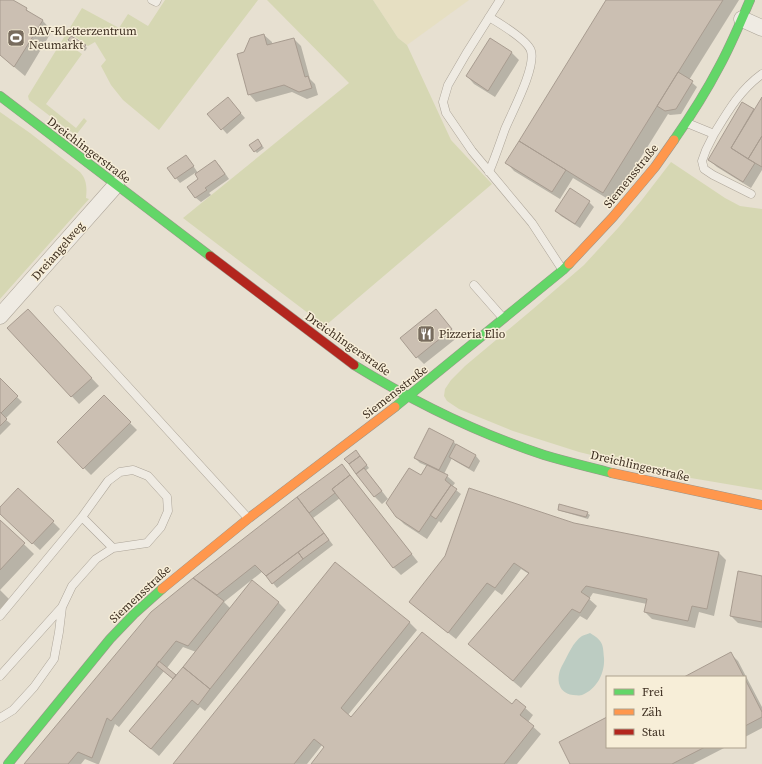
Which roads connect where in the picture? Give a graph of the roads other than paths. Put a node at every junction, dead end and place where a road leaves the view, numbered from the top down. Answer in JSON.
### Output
{"nodes":[{"id":1,"x":152,"y":0,"type":"edge"},
{"id":2,"x":157,"y":0,"type":"edge"},
{"id":3,"x":500,"y":0,"type":"edge"},
{"id":4,"x":750,"y":0,"type":"edge"},
{"id":5,"x":489,"y":17,"type":"junction"},
{"id":6,"x":742,"y":19,"type":"junction"},
{"id":7,"x":762,"y":28,"type":"edge"},
{"id":8,"x":762,"y":74,"type":"edge"},
{"id":9,"x":0,"y":96,"type":"edge"},
{"id":10,"x":686,"y":123,"type":"junction"},
{"id":11,"x":714,"y":134,"type":"junction"},
{"id":12,"x":489,"y":172,"type":"junction"},
{"id":13,"x":116,"y":185,"type":"junction"},
{"id":14,"x":751,"y":194,"type":"dead end"},
{"id":15,"x":563,"y":270,"type":"junction"},
{"id":16,"x":474,"y":285,"type":"dead end"},
{"id":17,"x":58,"y":310,"type":"dead end"},
{"id":18,"x":0,"y":316,"type":"edge"},
{"id":19,"x":503,"y":319,"type":"junction"},
{"id":20,"x":408,"y":398,"type":"junction"},
{"id":21,"x":762,"y":505,"type":"edge"},
{"id":22,"x":82,"y":517,"type":"junction"},
{"id":23,"x":249,"y":518,"type":"junction"},
{"id":24,"x":113,"y":548,"type":"junction"},
{"id":25,"x":62,"y":607,"type":"junction"},
{"id":26,"x":0,"y":616,"type":"edge"},
{"id":27,"x":0,"y":676,"type":"edge"},
{"id":28,"x":0,"y":718,"type":"edge"},
{"id":29,"x":8,"y":764,"type":"edge"}],
"edges":[{"from":1,"to":2,"type":"lane"},
{"from":3,"to":5,"type":"lane"},
{"from":4,"to":6,"type":"street","name":"Siemensstraße"},
{"from":5,"to":12,"type":"lane"},
{"from":5,"to":12,"type":"lane"},
{"from":6,"to":7,"type":"street"},
{"from":6,"to":10,"type":"street","name":"Siemensstraße"},
{"from":8,"to":11,"type":"lane"},
{"from":9,"to":13,"type":"street","name":"Dreichlingerstraße"},
{"from":10,"to":11,"type":"lane"},
{"from":10,"to":15,"type":"street","name":"Siemensstraße"},
{"from":11,"to":14,"type":"lane"},
{"from":12,"to":15,"type":"lane"},
{"from":13,"to":18,"type":"street","name":"Dreiangelweg"},
{"from":13,"to":20,"type":"street","name":"Dreichlingerstraße"},
{"from":15,"to":19,"type":"street","name":"Siemensstraße"},
{"from":16,"to":19,"type":"lane"},
{"from":17,"to":23,"type":"lane"},
{"from":19,"to":20,"type":"street","name":"Siemensstraße"},
{"from":20,"to":21,"type":"street","name":"Dreichlingerstraße"},
{"from":20,"to":23,"type":"street","name":"Siemensstraße"},
{"from":22,"to":24,"type":"lane"},
{"from":22,"to":24,"type":"lane"},
{"from":22,"to":26,"type":"lane"},
{"from":23,"to":29,"type":"street","name":"Siemensstraße"},
{"from":24,"to":25,"type":"lane"},
{"from":25,"to":27,"type":"lane"},
{"from":25,"to":28,"type":"lane"}]}
